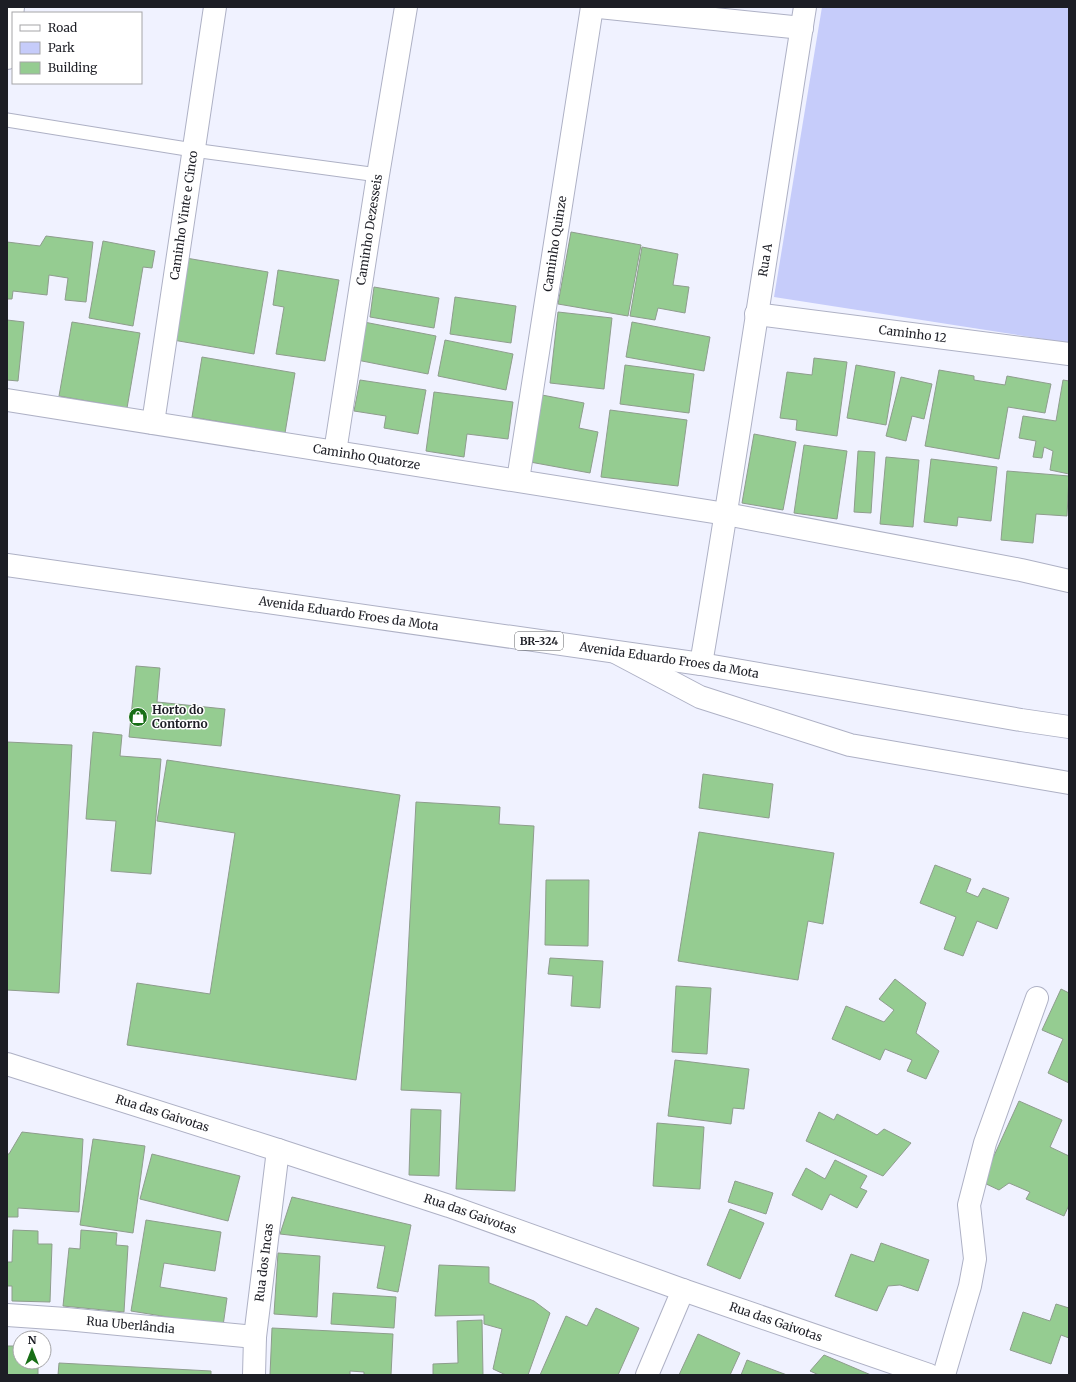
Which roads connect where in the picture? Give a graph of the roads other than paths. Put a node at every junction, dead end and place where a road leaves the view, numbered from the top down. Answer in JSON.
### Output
{"nodes":[{"id":1,"x":215,"y":7,"type":"edge"},
{"id":2,"x":406,"y":7,"type":"edge"},
{"id":3,"x":592,"y":7,"type":"edge"},
{"id":4,"x":599,"y":7,"type":"edge"},
{"id":5,"x":805,"y":7,"type":"edge"},
{"id":6,"x":12,"y":16,"type":"edge"},
{"id":7,"x":802,"y":28,"type":"junction"},
{"id":8,"x":7,"y":58,"type":"edge"},
{"id":9,"x":7,"y":120,"type":"edge"},
{"id":10,"x":193,"y":150,"type":"junction"},
{"id":11,"x":378,"y":175,"type":"junction"},
{"id":12,"x":756,"y":314,"type":"junction"},
{"id":13,"x":1069,"y":354,"type":"edge"},
{"id":14,"x":7,"y":400,"type":"edge"},
{"id":15,"x":153,"y":423,"type":"junction"},
{"id":16,"x":335,"y":452,"type":"junction"},
{"id":17,"x":518,"y":480,"type":"junction"},
{"id":18,"x":726,"y":514,"type":"junction"},
{"id":19,"x":7,"y":565,"type":"edge"},
{"id":20,"x":1069,"y":581,"type":"edge"},
{"id":21,"x":614,"y":652,"type":"junction"},
{"id":22,"x":701,"y":664,"type":"junction"},
{"id":23,"x":1069,"y":727,"type":"edge"},
{"id":24,"x":1069,"y":783,"type":"edge"},
{"id":25,"x":1037,"y":998,"type":"dead end"},
{"id":26,"x":7,"y":1064,"type":"edge"},
{"id":27,"x":278,"y":1150,"type":"junction"},
{"id":28,"x":682,"y":1290,"type":"junction"},
{"id":29,"x":7,"y":1314,"type":"edge"},
{"id":30,"x":255,"y":1337,"type":"junction"},
{"id":31,"x":254,"y":1375,"type":"edge"},
{"id":32,"x":647,"y":1375,"type":"edge"},
{"id":33,"x":929,"y":1375,"type":"edge"},
{"id":34,"x":944,"y":1375,"type":"edge"}],
"edges":[{"from":1,"to":10,"type":"main road","name":"Caminho Vinte e Cinco"},
{"from":2,"to":11,"type":"main road","name":"Caminho Dezesseis"},
{"from":3,"to":17,"type":"main road","name":"Caminho Quinze"},
{"from":4,"to":7,"type":"main road"},
{"from":5,"to":7,"type":"main road","name":"Rua A"},
{"from":6,"to":8,"type":"main road"},
{"from":7,"to":12,"type":"main road","name":"Rua A"},
{"from":9,"to":10,"type":"lane"},
{"from":10,"to":11,"type":"lane"},
{"from":10,"to":15,"type":"main road","name":"Caminho Vinte e Cinco"},
{"from":11,"to":16,"type":"main road","name":"Caminho Dezesseis"},
{"from":12,"to":13,"type":"main road","name":"Caminho 12"},
{"from":12,"to":18,"type":"main road","name":"Rua A"},
{"from":14,"to":15,"type":"main road","name":"Caminho Quatorze"},
{"from":15,"to":16,"type":"main road","name":"Caminho Quatorze"},
{"from":16,"to":17,"type":"main road","name":"Caminho Quatorze"},
{"from":17,"to":18,"type":"main road","name":"Caminho Quatorze"},
{"from":18,"to":20,"type":"main road","name":"Caminho Quatorze"},
{"from":18,"to":22,"type":"main road","name":"Rua A"},
{"from":19,"to":21,"type":"main road","name":"Avenida Eduardo Froes da Mota","number":"BR-324"},
{"from":21,"to":22,"type":"main road","name":"Avenida Eduardo Froes da Mota","number":"BR-324"},
{"from":21,"to":24,"type":"main road"},
{"from":22,"to":23,"type":"main road","name":"Avenida Eduardo Froes da Mota","number":"BR-324"},
{"from":25,"to":34,"type":"main road"},
{"from":26,"to":27,"type":"main road","name":"Rua das Gaivotas"},
{"from":27,"to":28,"type":"main road","name":"Rua das Gaivotas"},
{"from":27,"to":30,"type":"main road","name":"Rua dos Incas"},
{"from":28,"to":32,"type":"main road"},
{"from":28,"to":33,"type":"main road","name":"Rua das Gaivotas"},
{"from":29,"to":30,"type":"main road","name":"Rua Uberlândia"},
{"from":30,"to":31,"type":"main road","name":"Rua dos Incas"}]}
